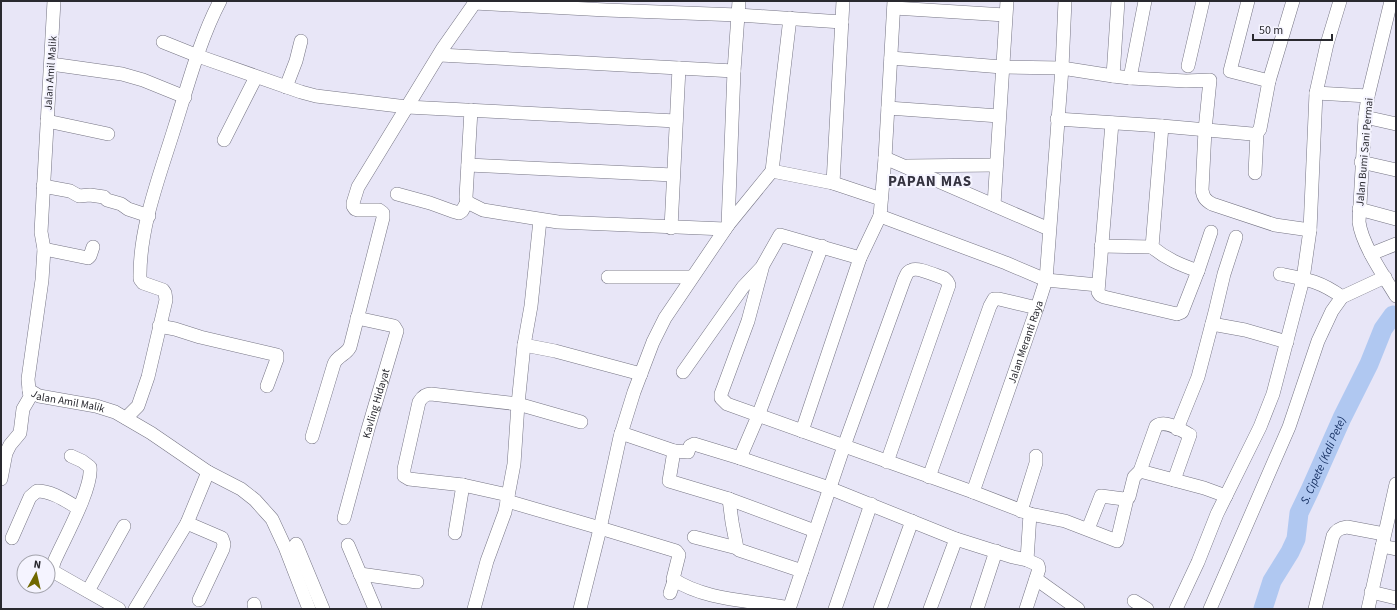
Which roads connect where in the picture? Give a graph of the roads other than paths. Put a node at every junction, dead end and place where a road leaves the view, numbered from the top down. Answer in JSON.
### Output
{"nodes":[{"id":1,"x":54,"y":1,"type":"edge"},
{"id":2,"x":220,"y":1,"type":"edge"},
{"id":3,"x":739,"y":1,"type":"edge"},
{"id":4,"x":843,"y":1,"type":"edge"},
{"id":5,"x":1007,"y":1,"type":"edge"},
{"id":6,"x":1065,"y":1,"type":"edge"},
{"id":7,"x":1118,"y":1,"type":"edge"},
{"id":8,"x":1145,"y":1,"type":"edge"},
{"id":9,"x":1203,"y":1,"type":"edge"},
{"id":10,"x":1248,"y":1,"type":"edge"},
{"id":11,"x":1293,"y":1,"type":"edge"},
{"id":12,"x":1340,"y":1,"type":"edge"},
{"id":13,"x":1391,"y":1,"type":"edge"},
{"id":14,"x":475,"y":2,"type":"edge"},
{"id":15,"x":894,"y":5,"type":"edge"},
{"id":16,"x":738,"y":15,"type":"junction"},
{"id":17,"x":1005,"y":16,"type":"junction"},
{"id":18,"x":790,"y":18,"type":"junction"},
{"id":19,"x":842,"y":22,"type":"junction"},
{"id":20,"x":300,"y":41,"type":"dead end"},
{"id":21,"x":163,"y":42,"type":"dead end"},
{"id":22,"x":440,"y":55,"type":"junction"},
{"id":23,"x":198,"y":56,"type":"junction"},
{"id":24,"x":891,"y":58,"type":"junction"},
{"id":25,"x":51,"y":64,"type":"junction"},
{"id":26,"x":1188,"y":66,"type":"dead end"},
{"id":27,"x":1002,"y":67,"type":"junction"},
{"id":28,"x":679,"y":68,"type":"junction"},
{"id":29,"x":1062,"y":68,"type":"junction"},
{"id":30,"x":734,"y":71,"type":"junction"},
{"id":31,"x":1113,"y":76,"type":"junction"},
{"id":32,"x":256,"y":77,"type":"junction"},
{"id":33,"x":1130,"y":78,"type":"junction"},
{"id":34,"x":1270,"y":81,"type":"junction"},
{"id":35,"x":286,"y":87,"type":"junction"},
{"id":36,"x":1316,"y":93,"type":"junction"},
{"id":37,"x":1368,"y":96,"type":"junction"},
{"id":38,"x":185,"y":97,"type":"junction"},
{"id":39,"x":407,"y":107,"type":"junction"},
{"id":40,"x":888,"y":108,"type":"junction"},
{"id":41,"x":472,"y":110,"type":"junction"},
{"id":42,"x":999,"y":116,"type":"junction"},
{"id":43,"x":1365,"y":117,"type":"junction"},
{"id":44,"x":1057,"y":119,"type":"junction"},
{"id":45,"x":47,"y":121,"type":"junction"},
{"id":46,"x":676,"y":121,"type":"junction"},
{"id":47,"x":1112,"y":123,"type":"junction"},
{"id":48,"x":1396,"y":124,"type":"edge"},
{"id":49,"x":1162,"y":126,"type":"junction"},
{"id":50,"x":1206,"y":130,"type":"junction"},
{"id":51,"x":1257,"y":133,"type":"junction"},
{"id":52,"x":108,"y":134,"type":"dead end"},
{"id":53,"x":224,"y":140,"type":"dead end"},
{"id":54,"x":885,"y":158,"type":"junction"},
{"id":55,"x":1361,"y":162,"type":"junction"},
{"id":56,"x":468,"y":165,"type":"junction"},
{"id":57,"x":996,"y":165,"type":"junction"},
{"id":58,"x":903,"y":166,"type":"junction"},
{"id":59,"x":1396,"y":170,"type":"edge"},
{"id":60,"x":772,"y":171,"type":"junction"},
{"id":61,"x":1255,"y":173,"type":"dead end"},
{"id":62,"x":673,"y":175,"type":"junction"},
{"id":63,"x":833,"y":183,"type":"junction"},
{"id":64,"x":43,"y":186,"type":"junction"},
{"id":65,"x":397,"y":194,"type":"dead end"},
{"id":66,"x":881,"y":199,"type":"junction"},
{"id":67,"x":467,"y":202,"type":"junction"},
{"id":68,"x":994,"y":206,"type":"junction"},
{"id":69,"x":1359,"y":209,"type":"junction"},
{"id":70,"x":149,"y":216,"type":"junction"},
{"id":71,"x":880,"y":216,"type":"junction"},
{"id":72,"x":1396,"y":219,"type":"edge"},
{"id":73,"x":540,"y":220,"type":"junction"},
{"id":74,"x":726,"y":227,"type":"junction"},
{"id":75,"x":672,"y":228,"type":"junction"},
{"id":76,"x":1049,"y":229,"type":"junction"},
{"id":77,"x":1310,"y":230,"type":"junction"},
{"id":78,"x":1211,"y":232,"type":"dead end"},
{"id":79,"x":1236,"y":237,"type":"dead end"},
{"id":80,"x":1396,"y":244,"type":"edge"},
{"id":81,"x":93,"y":246,"type":"dead end"},
{"id":82,"x":822,"y":246,"type":"junction"},
{"id":83,"x":1101,"y":246,"type":"junction"},
{"id":84,"x":1152,"y":247,"type":"junction"},
{"id":85,"x":44,"y":249,"type":"junction"},
{"id":86,"x":1371,"y":254,"type":"junction"},
{"id":87,"x":860,"y":258,"type":"junction"},
{"id":88,"x":763,"y":265,"type":"junction"},
{"id":89,"x":1198,"y":271,"type":"junction"},
{"id":90,"x":1280,"y":274,"type":"dead end"},
{"id":91,"x":608,"y":277,"type":"dead end"},
{"id":92,"x":692,"y":277,"type":"junction"},
{"id":93,"x":1385,"y":277,"type":"junction"},
{"id":94,"x":1302,"y":279,"type":"junction"},
{"id":95,"x":1046,"y":280,"type":"junction"},
{"id":96,"x":1098,"y":285,"type":"junction"},
{"id":97,"x":1394,"y":292,"type":"edge"},
{"id":98,"x":1342,"y":297,"type":"junction"},
{"id":99,"x":1037,"y":308,"type":"junction"},
{"id":100,"x":357,"y":318,"type":"junction"},
{"id":101,"x":1212,"y":324,"type":"junction"},
{"id":102,"x":159,"y":326,"type":"junction"},
{"id":103,"x":1287,"y":342,"type":"junction"},
{"id":104,"x":524,"y":345,"type":"junction"},
{"id":105,"x":683,"y":372,"type":"dead end"},
{"id":106,"x":641,"y":374,"type":"junction"},
{"id":107,"x":267,"y":386,"type":"dead end"},
{"id":108,"x":29,"y":390,"type":"junction"},
{"id":109,"x":518,"y":404,"type":"junction"},
{"id":110,"x":758,"y":416,"type":"junction"},
{"id":111,"x":126,"y":418,"type":"junction"},
{"id":112,"x":581,"y":422,"type":"dead end"},
{"id":113,"x":1178,"y":429,"type":"junction"},
{"id":114,"x":802,"y":431,"type":"junction"},
{"id":115,"x":622,"y":433,"type":"junction"},
{"id":116,"x":312,"y":437,"type":"dead end"},
{"id":117,"x":844,"y":446,"type":"junction"},
{"id":118,"x":674,"y":450,"type":"junction"},
{"id":119,"x":71,"y":456,"type":"dead end"},
{"id":120,"x":1036,"y":456,"type":"dead end"},
{"id":121,"x":740,"y":458,"type":"junction"},
{"id":122,"x":887,"y":462,"type":"junction"},
{"id":123,"x":1140,"y":471,"type":"junction"},
{"id":124,"x":208,"y":472,"type":"junction"},
{"id":125,"x":929,"y":477,"type":"junction"},
{"id":126,"x":1,"y":479,"type":"edge"},
{"id":127,"x":1174,"y":480,"type":"junction"},
{"id":128,"x":1396,"y":484,"type":"edge"},
{"id":129,"x":463,"y":485,"type":"junction"},
{"id":130,"x":829,"y":488,"type":"junction"},
{"id":131,"x":973,"y":492,"type":"junction"},
{"id":132,"x":1226,"y":496,"type":"junction"},
{"id":133,"x":508,"y":498,"type":"junction"},
{"id":134,"x":1127,"y":499,"type":"junction"},
{"id":135,"x":729,"y":500,"type":"junction"},
{"id":136,"x":1394,"y":501,"type":"edge"},
{"id":137,"x":871,"y":504,"type":"junction"},
{"id":138,"x":78,"y":508,"type":"junction"},
{"id":139,"x":1026,"y":512,"type":"junction"},
{"id":140,"x":344,"y":518,"type":"dead end"},
{"id":141,"x":912,"y":521,"type":"junction"},
{"id":142,"x":187,"y":522,"type":"junction"},
{"id":143,"x":124,"y":526,"type":"dead end"},
{"id":144,"x":600,"y":528,"type":"junction"},
{"id":145,"x":1088,"y":529,"type":"junction"},
{"id":146,"x":815,"y":531,"type":"junction"},
{"id":147,"x":456,"y":533,"type":"dead end"},
{"id":148,"x":694,"y":537,"type":"dead end"},
{"id":149,"x":12,"y":538,"type":"dead end"},
{"id":150,"x":956,"y":538,"type":"junction"},
{"id":151,"x":1383,"y":540,"type":"junction"},
{"id":152,"x":296,"y":544,"type":"dead end"},
{"id":153,"x":348,"y":545,"type":"dead end"},
{"id":154,"x":737,"y":548,"type":"junction"},
{"id":155,"x":1396,"y":549,"type":"edge"},
{"id":156,"x":996,"y":551,"type":"junction"},
{"id":157,"x":1027,"y":560,"type":"junction"},
{"id":158,"x":802,"y":572,"type":"junction"},
{"id":159,"x":360,"y":574,"type":"junction"},
{"id":160,"x":1036,"y":580,"type":"junction"},
{"id":161,"x":417,"y":582,"type":"dead end"},
{"id":162,"x":88,"y":592,"type":"junction"},
{"id":163,"x":1371,"y":592,"type":"junction"},
{"id":164,"x":1396,"y":598,"type":"edge"},
{"id":165,"x":199,"y":600,"type":"dead end"},
{"id":166,"x":1134,"y":601,"type":"dead end"},
{"id":167,"x":119,"y":609,"type":"edge"},
{"id":168,"x":135,"y":609,"type":"edge"},
{"id":169,"x":309,"y":609,"type":"edge"},
{"id":170,"x":323,"y":609,"type":"edge"},
{"id":171,"x":375,"y":609,"type":"edge"},
{"id":172,"x":474,"y":609,"type":"edge"},
{"id":173,"x":580,"y":609,"type":"edge"},
{"id":174,"x":789,"y":609,"type":"edge"},
{"id":175,"x":835,"y":609,"type":"edge"},
{"id":176,"x":880,"y":609,"type":"edge"},
{"id":177,"x":930,"y":609,"type":"edge"},
{"id":178,"x":977,"y":609,"type":"edge"},
{"id":179,"x":1026,"y":609,"type":"edge"},
{"id":180,"x":1078,"y":609,"type":"edge"},
{"id":181,"x":1147,"y":609,"type":"edge"},
{"id":182,"x":1176,"y":609,"type":"edge"},
{"id":183,"x":1210,"y":609,"type":"edge"},
{"id":184,"x":1315,"y":609,"type":"edge"},
{"id":185,"x":1368,"y":609,"type":"edge"}],
"edges":[{"from":1,"to":25,"type":"street","name":"Jalan Amil Malik"},
{"from":2,"to":23,"type":"street"},
{"from":3,"to":16,"type":"street"},
{"from":4,"to":19,"type":"street"},
{"from":5,"to":17,"type":"street"},
{"from":6,"to":29,"type":"street","name":"Jalan Meranti Raya"},
{"from":7,"to":31,"type":"street"},
{"from":8,"to":33,"type":"street"},
{"from":9,"to":26,"type":"street"},
{"from":10,"to":34,"type":"street"},
{"from":11,"to":34,"type":"street"},
{"from":12,"to":36,"type":"street"},
{"from":13,"to":37,"type":"street","name":"Jalan Bumi Sani Permai"},
{"from":14,"to":16,"type":"street"},
{"from":14,"to":22,"type":"street"},
{"from":15,"to":17,"type":"street"},
{"from":15,"to":24,"type":"street"},
{"from":16,"to":18,"type":"street"},
{"from":16,"to":30,"type":"street"},
{"from":17,"to":27,"type":"street"},
{"from":18,"to":19,"type":"street"},
{"from":18,"to":60,"type":"street"},
{"from":19,"to":63,"type":"street"},
{"from":20,"to":35,"type":"street"},
{"from":21,"to":23,"type":"street"},
{"from":22,"to":28,"type":"street"},
{"from":22,"to":39,"type":"street"},
{"from":23,"to":32,"type":"street"},
{"from":23,"to":38,"type":"street"},
{"from":24,"to":27,"type":"street"},
{"from":24,"to":40,"type":"street"},
{"from":25,"to":38,"type":"street"},
{"from":25,"to":45,"type":"street","name":"Jalan Amil Malik"},
{"from":27,"to":29,"type":"street"},
{"from":27,"to":42,"type":"street"},
{"from":28,"to":30,"type":"street"},
{"from":28,"to":46,"type":"street"},
{"from":29,"to":31,"type":"street"},
{"from":29,"to":44,"type":"street","name":"Jalan Meranti Raya"},
{"from":30,"to":74,"type":"street"},
{"from":31,"to":33,"type":"street"},
{"from":32,"to":35,"type":"street"},
{"from":32,"to":53,"type":"street"},
{"from":33,"to":50,"type":"street"},
{"from":34,"to":51,"type":"street"},
{"from":35,"to":39,"type":"street"},
{"from":36,"to":37,"type":"street"},
{"from":36,"to":77,"type":"street"},
{"from":37,"to":43,"type":"street","name":"Jalan Bumi Sani Permai"},
{"from":38,"to":70,"type":"street"},
{"from":39,"to":41,"type":"street"},
{"from":39,"to":100,"type":"street"},
{"from":40,"to":42,"type":"street"},
{"from":40,"to":54,"type":"street"},
{"from":41,"to":46,"type":"street"},
{"from":41,"to":56,"type":"street"},
{"from":42,"to":57,"type":"street"},
{"from":43,"to":48,"type":"street"},
{"from":43,"to":55,"type":"street","name":"Jalan Bumi Sani Permai"},
{"from":44,"to":47,"type":"street"},
{"from":44,"to":76,"type":"street","name":"Jalan Meranti Raya"},
{"from":45,"to":52,"type":"street"},
{"from":45,"to":64,"type":"street","name":"Jalan Amil Malik"},
{"from":46,"to":62,"type":"street"},
{"from":47,"to":49,"type":"street"},
{"from":47,"to":83,"type":"street"},
{"from":49,"to":50,"type":"street"},
{"from":49,"to":84,"type":"street"},
{"from":50,"to":51,"type":"street"},
{"from":50,"to":77,"type":"street"},
{"from":51,"to":61,"type":"street"},
{"from":54,"to":58,"type":"street"},
{"from":54,"to":66,"type":"street"},
{"from":55,"to":59,"type":"street"},
{"from":55,"to":69,"type":"street","name":"Jalan Bumi Sani Permai"},
{"from":56,"to":62,"type":"street"},
{"from":56,"to":67,"type":"street"},
{"from":57,"to":58,"type":"street"},
{"from":57,"to":68,"type":"street"},
{"from":58,"to":68,"type":"street"},
{"from":60,"to":63,"type":"street"},
{"from":60,"to":74,"type":"street"},
{"from":62,"to":75,"type":"street"},
{"from":63,"to":66,"type":"street"},
{"from":64,"to":70,"type":"street"},
{"from":64,"to":85,"type":"street","name":"Jalan Amil Malik"},
{"from":65,"to":67,"type":"street"},
{"from":66,"to":71,"type":"street"},
{"from":67,"to":73,"type":"street"},
{"from":68,"to":76,"type":"street"},
{"from":69,"to":72,"type":"street"},
{"from":69,"to":86,"type":"street","name":"Jalan Bumi Sani Permai"},
{"from":70,"to":102,"type":"street"},
{"from":71,"to":87,"type":"street"},
{"from":71,"to":95,"type":"street"},
{"from":73,"to":75,"type":"street"},
{"from":73,"to":104,"type":"street"},
{"from":74,"to":75,"type":"street"},
{"from":74,"to":92,"type":"street"},
{"from":76,"to":95,"type":"street","name":"Jalan Meranti Raya"},
{"from":77,"to":94,"type":"street"},
{"from":78,"to":89,"type":"street"},
{"from":79,"to":101,"type":"street"},
{"from":80,"to":86,"type":"street"},
{"from":81,"to":85,"type":"street"},
{"from":82,"to":87,"type":"street"},
{"from":82,"to":88,"type":"street"},
{"from":82,"to":110,"type":"street"},
{"from":83,"to":84,"type":"street"},
{"from":83,"to":96,"type":"street"},
{"from":84,"to":89,"type":"street"},
{"from":85,"to":108,"type":"street","name":"Jalan Amil Malik"},
{"from":86,"to":93,"type":"street","name":"Jalan Bumi Sani Permai"},
{"from":87,"to":114,"type":"street"},
{"from":88,"to":105,"type":"street"},
{"from":88,"to":110,"type":"street"},
{"from":89,"to":96,"type":"street"},
{"from":90,"to":94,"type":"street"},
{"from":91,"to":92,"type":"street"},
{"from":92,"to":106,"type":"street"},
{"from":93,"to":97,"type":"street","name":"Jalan Bumi Sani Permai"},
{"from":93,"to":98,"type":"street"},
{"from":94,"to":98,"type":"street"},
{"from":94,"to":103,"type":"street"},
{"from":95,"to":96,"type":"street"},
{"from":95,"to":99,"type":"street","name":"Jalan Meranti Raya"},
{"from":98,"to":183,"type":"street"},
{"from":99,"to":125,"type":"street"},
{"from":99,"to":131,"type":"street","name":"Jalan Meranti Raya"},
{"from":100,"to":116,"type":"street"},
{"from":100,"to":140,"type":"street","name":"Kavling Hidayat"},
{"from":101,"to":103,"type":"street"},
{"from":101,"to":113,"type":"street"},
{"from":102,"to":107,"type":"street"},
{"from":102,"to":111,"type":"street"},
{"from":103,"to":132,"type":"street"},
{"from":104,"to":106,"type":"street"},
{"from":104,"to":109,"type":"street"},
{"from":106,"to":115,"type":"street"},
{"from":108,"to":111,"type":"street","name":"Jalan Amil Malik"},
{"from":108,"to":126,"type":"street"},
{"from":109,"to":112,"type":"street"},
{"from":109,"to":129,"type":"street"},
{"from":109,"to":133,"type":"street"},
{"from":110,"to":114,"type":"street"},
{"from":110,"to":121,"type":"street"},
{"from":111,"to":124,"type":"street","name":"Jalan Amil Malik"},
{"from":113,"to":123,"type":"street"},
{"from":113,"to":127,"type":"street"},
{"from":114,"to":117,"type":"street"},
{"from":115,"to":118,"type":"street"},
{"from":115,"to":144,"type":"street"},
{"from":117,"to":122,"type":"street"},
{"from":117,"to":122,"type":"street"},
{"from":117,"to":130,"type":"street"},
{"from":118,"to":121,"type":"street"},
{"from":118,"to":135,"type":"street"},
{"from":119,"to":138,"type":"street"},
{"from":120,"to":139,"type":"street"},
{"from":121,"to":130,"type":"street"},
{"from":122,"to":125,"type":"street"},
{"from":123,"to":127,"type":"street"},
{"from":123,"to":134,"type":"street"},
{"from":124,"to":142,"type":"street"},
{"from":124,"to":169,"type":"street","name":"Jalan Amil Malik"},
{"from":125,"to":131,"type":"street"},
{"from":127,"to":132,"type":"street"},
{"from":128,"to":136,"type":"street"},
{"from":129,"to":133,"type":"street"},
{"from":129,"to":147,"type":"street"},
{"from":130,"to":137,"type":"street"},
{"from":130,"to":146,"type":"street"},
{"from":131,"to":139,"type":"street"},
{"from":132,"to":182,"type":"street"},
{"from":133,"to":144,"type":"street"},
{"from":133,"to":172,"type":"street"},
{"from":134,"to":145,"type":"street"},
{"from":134,"to":145,"type":"street"},
{"from":135,"to":146,"type":"street"},
{"from":135,"to":154,"type":"street"},
{"from":136,"to":151,"type":"street"},
{"from":137,"to":141,"type":"street"},
{"from":137,"to":175,"type":"street"},
{"from":138,"to":149,"type":"street"},
{"from":138,"to":162,"type":"street"},
{"from":139,"to":145,"type":"street"},
{"from":139,"to":157,"type":"street"},
{"from":141,"to":150,"type":"street"},
{"from":141,"to":176,"type":"street"},
{"from":142,"to":165,"type":"street"},
{"from":142,"to":168,"type":"street"},
{"from":143,"to":162,"type":"street"},
{"from":144,"to":173,"type":"street"},
{"from":144,"to":174,"type":"street"},
{"from":146,"to":158,"type":"street"},
{"from":148,"to":154,"type":"street"},
{"from":150,"to":156,"type":"street"},
{"from":150,"to":177,"type":"street"},
{"from":151,"to":155,"type":"street"},
{"from":151,"to":163,"type":"street"},
{"from":151,"to":184,"type":"street"},
{"from":152,"to":170,"type":"street"},
{"from":153,"to":159,"type":"street"},
{"from":154,"to":158,"type":"street"},
{"from":156,"to":157,"type":"street"},
{"from":156,"to":178,"type":"street"},
{"from":157,"to":160,"type":"street"},
{"from":158,"to":174,"type":"street"},
{"from":159,"to":161,"type":"street"},
{"from":159,"to":171,"type":"street"},
{"from":160,"to":179,"type":"street"},
{"from":160,"to":180,"type":"street"},
{"from":162,"to":167,"type":"street"},
{"from":163,"to":164,"type":"street"},
{"from":163,"to":185,"type":"street"},
{"from":166,"to":181,"type":"street"}]}
